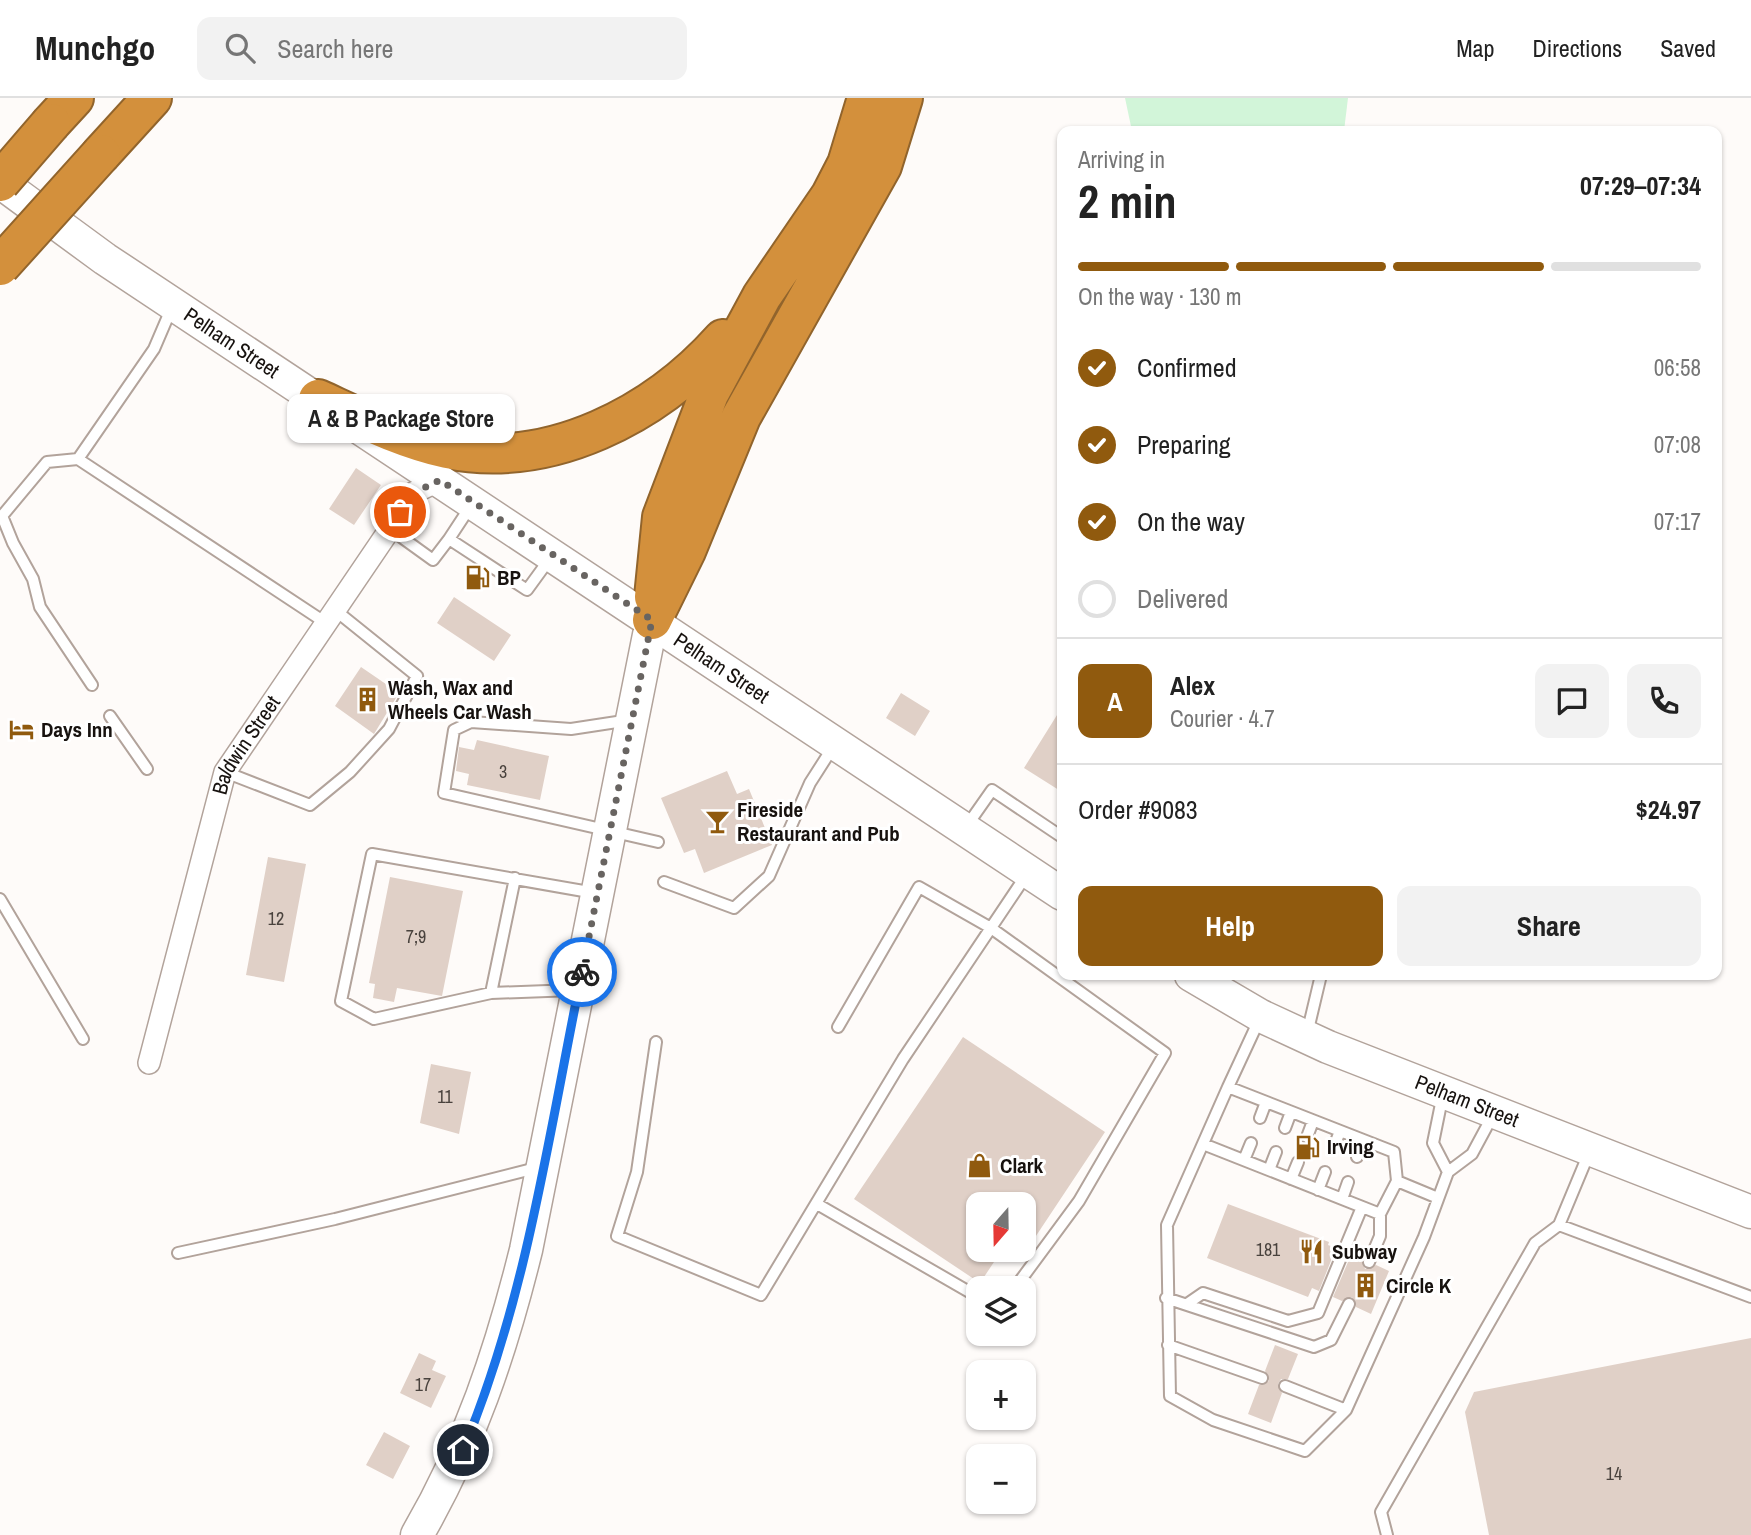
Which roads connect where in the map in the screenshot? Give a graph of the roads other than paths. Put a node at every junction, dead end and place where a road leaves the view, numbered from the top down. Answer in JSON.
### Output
{"nodes":[{"id":1,"x":152,"y":98,"type":"edge"},
{"id":2,"x":867,"y":98,"type":"edge"},
{"id":3,"x":902,"y":98,"type":"edge"},
{"id":4,"x":63,"y":110,"type":"edge"},
{"id":5,"x":0,"y":182,"type":"edge"},
{"id":6,"x":0,"y":266,"type":"edge"},
{"id":7,"x":762,"y":296,"type":"junction"},
{"id":8,"x":173,"y":304,"type":"junction"},
{"id":9,"x":318,"y":399,"type":"junction"},
{"id":10,"x":78,"y":459,"type":"junction"},
{"id":11,"x":440,"y":480,"type":"junction"},
{"id":12,"x":474,"y":502,"type":"junction"},
{"id":13,"x":390,"y":529,"type":"junction"},
{"id":14,"x":449,"y":539,"type":"junction"},
{"id":15,"x":552,"y":554,"type":"junction"},
{"id":16,"x":330,"y":617,"type":"junction"},
{"id":17,"x":652,"y":620,"type":"junction"},
{"id":18,"x":92,"y":685,"type":"dead end"},
{"id":19,"x":110,"y":716,"type":"dead end"},
{"id":20,"x":632,"y":719,"type":"junction"},
{"id":21,"x":836,"y":743,"type":"junction"},
{"id":22,"x":147,"y":769,"type":"dead end"},
{"id":23,"x":225,"y":772,"type":"junction"},
{"id":24,"x":964,"y":829,"type":"junction"},
{"id":25,"x":610,"y":830,"type":"junction"},
{"id":26,"x":1057,"y":834,"type":"edge"},
{"id":27,"x":657,"y":842,"type":"dead end"},
{"id":28,"x":1028,"y":872,"type":"junction"},
{"id":29,"x":515,"y":878,"type":"junction"},
{"id":30,"x":664,"y":882,"type":"dead end"},
{"id":31,"x":1057,"y":891,"type":"edge"},
{"id":32,"x":597,"y":894,"type":"junction"},
{"id":33,"x":0,"y":899,"type":"edge"},
{"id":34,"x":991,"y":928,"type":"junction"},
{"id":35,"x":1057,"y":975,"type":"edge"},
{"id":36,"x":1063,"y":980,"type":"edge"},
{"id":37,"x":1200,"y":980,"type":"edge"},
{"id":38,"x":1320,"y":980,"type":"edge"},
{"id":39,"x":578,"y":990,"type":"junction"},
{"id":40,"x":491,"y":993,"type":"junction"},
{"id":41,"x":1261,"y":1016,"type":"junction"},
{"id":42,"x":838,"y":1027,"type":"dead end"},
{"id":43,"x":1307,"y":1037,"type":"junction"},
{"id":44,"x":83,"y":1040,"type":"dead end"},
{"id":45,"x":656,"y":1042,"type":"dead end"},
{"id":46,"x":149,"y":1063,"type":"dead end"},
{"id":47,"x":1228,"y":1087,"type":"junction"},
{"id":48,"x":1444,"y":1092,"type":"junction"},
{"id":49,"x":1266,"y":1102,"type":"junction"},
{"id":50,"x":1495,"y":1111,"type":"junction"},
{"id":51,"x":1291,"y":1112,"type":"junction"},
{"id":52,"x":1260,"y":1118,"type":"dead end"},
{"id":53,"x":1313,"y":1121,"type":"junction"},
{"id":54,"x":1285,"y":1128,"type":"dead end"},
{"id":55,"x":1340,"y":1131,"type":"junction"},
{"id":56,"x":1307,"y":1137,"type":"dead end"},
{"id":57,"x":1363,"y":1141,"type":"junction"},
{"id":58,"x":1251,"y":1143,"type":"dead end"},
{"id":59,"x":1203,"y":1144,"type":"junction"},
{"id":60,"x":1334,"y":1147,"type":"dead end"},
{"id":61,"x":1591,"y":1150,"type":"junction"},
{"id":62,"x":1276,"y":1152,"type":"dead end"},
{"id":63,"x":1357,"y":1157,"type":"dead end"},
{"id":64,"x":1244,"y":1160,"type":"junction"},
{"id":65,"x":1298,"y":1162,"type":"dead end"},
{"id":66,"x":542,"y":1166,"type":"junction"},
{"id":67,"x":1269,"y":1170,"type":"junction"},
{"id":68,"x":1325,"y":1172,"type":"dead end"},
{"id":69,"x":1448,"y":1172,"type":"junction"},
{"id":70,"x":1291,"y":1179,"type":"junction"},
{"id":71,"x":1397,"y":1181,"type":"junction"},
{"id":72,"x":1348,"y":1182,"type":"dead end"},
{"id":73,"x":1318,"y":1190,"type":"junction"},
{"id":74,"x":1438,"y":1198,"type":"junction"},
{"id":75,"x":1342,"y":1199,"type":"junction"},
{"id":76,"x":817,"y":1204,"type":"junction"},
{"id":77,"x":1362,"y":1207,"type":"junction"},
{"id":78,"x":1751,"y":1212,"type":"edge"},
{"id":79,"x":1380,"y":1214,"type":"junction"},
{"id":80,"x":1559,"y":1225,"type":"junction"},
{"id":81,"x":178,"y":1253,"type":"dead end"},
{"id":82,"x":1369,"y":1262,"type":"dead end"},
{"id":83,"x":1024,"y":1276,"type":"edge"},
{"id":84,"x":966,"y":1290,"type":"edge"},
{"id":85,"x":1751,"y":1297,"type":"edge"},
{"id":86,"x":1166,"y":1298,"type":"junction"},
{"id":87,"x":1187,"y":1304,"type":"junction"},
{"id":88,"x":1349,"y":1304,"type":"dead end"},
{"id":89,"x":1168,"y":1345,"type":"junction"},
{"id":90,"x":1262,"y":1378,"type":"dead end"},
{"id":91,"x":1285,"y":1386,"type":"dead end"},
{"id":92,"x":1346,"y":1409,"type":"junction"},
{"id":93,"x":417,"y":1535,"type":"edge"},
{"id":94,"x":1387,"y":1535,"type":"edge"}],
"edges":[{"from":1,"to":6,"type":"highway","bridge":true},
{"from":2,"to":7,"type":"highway"},
{"from":3,"to":17,"type":"highway"},
{"from":4,"to":5,"type":"highway","bridge":true},
{"from":5,"to":8,"type":"street","name":"Pelham Street"},
{"from":7,"to":9,"type":"highway"},
{"from":7,"to":17,"type":"highway"},
{"from":8,"to":9,"type":"street","name":"Pelham Street"},
{"from":8,"to":10,"type":"lane"},
{"from":9,"to":11,"type":"street","name":"Pelham Street"},
{"from":10,"to":16,"type":"lane"},
{"from":10,"to":18,"type":"lane"},
{"from":11,"to":12,"type":"street","name":"Pelham Street"},
{"from":11,"to":13,"type":"street","name":"Baldwin Street"},
{"from":12,"to":14,"type":"lane"},
{"from":12,"to":15,"type":"street","name":"Pelham Street"},
{"from":13,"to":14,"type":"lane"},
{"from":13,"to":16,"type":"street","name":"Baldwin Street"},
{"from":14,"to":15,"type":"lane"},
{"from":15,"to":17,"type":"street","name":"Pelham Street"},
{"from":16,"to":23,"type":"street","name":"Baldwin Street"},
{"from":16,"to":23,"type":"lane"},
{"from":17,"to":20,"type":"street"},
{"from":17,"to":21,"type":"street","name":"Pelham Street"},
{"from":19,"to":22,"type":"lane"},
{"from":20,"to":25,"type":"street"},
{"from":20,"to":25,"type":"lane"},
{"from":21,"to":24,"type":"street","name":"Pelham Street"},
{"from":21,"to":30,"type":"lane"},
{"from":23,"to":46,"type":"street","name":"Baldwin Street"},
{"from":24,"to":26,"type":"lane"},
{"from":24,"to":28,"type":"street","name":"Pelham Street"},
{"from":25,"to":27,"type":"lane"},
{"from":25,"to":32,"type":"street"},
{"from":28,"to":31,"type":"street","name":"Pelham Street"},
{"from":28,"to":34,"type":"lane"},
{"from":29,"to":32,"type":"lane"},
{"from":29,"to":40,"type":"lane"},
{"from":29,"to":40,"type":"lane"},
{"from":32,"to":39,"type":"street"},
{"from":33,"to":44,"type":"lane"},
{"from":34,"to":35,"type":"lane"},
{"from":34,"to":42,"type":"lane"},
{"from":34,"to":76,"type":"lane"},
{"from":36,"to":83,"type":"lane"},
{"from":37,"to":41,"type":"street","name":"Pelham Street"},
{"from":38,"to":43,"type":"lane"},
{"from":39,"to":40,"type":"lane"},
{"from":39,"to":66,"type":"street"},
{"from":41,"to":43,"type":"street","name":"Pelham Street"},
{"from":41,"to":47,"type":"lane"},
{"from":43,"to":48,"type":"street","name":"Pelham Street"},
{"from":45,"to":76,"type":"lane"},
{"from":47,"to":49,"type":"lane"},
{"from":47,"to":59,"type":"lane"},
{"from":48,"to":50,"type":"street","name":"Pelham Street"},
{"from":48,"to":69,"type":"lane"},
{"from":49,"to":51,"type":"lane"},
{"from":49,"to":52,"type":"lane"},
{"from":50,"to":61,"type":"street","name":"Pelham Street"},
{"from":50,"to":69,"type":"lane"},
{"from":51,"to":53,"type":"lane"},
{"from":51,"to":54,"type":"lane"},
{"from":53,"to":55,"type":"lane"},
{"from":53,"to":56,"type":"lane"},
{"from":55,"to":57,"type":"lane"},
{"from":55,"to":60,"type":"lane"},
{"from":57,"to":63,"type":"lane"},
{"from":57,"to":71,"type":"lane"},
{"from":58,"to":64,"type":"lane"},
{"from":59,"to":64,"type":"lane"},
{"from":59,"to":86,"type":"lane"},
{"from":61,"to":78,"type":"street","name":"Pelham Street"},
{"from":61,"to":80,"type":"lane"},
{"from":62,"to":67,"type":"lane"},
{"from":64,"to":67,"type":"lane"},
{"from":65,"to":70,"type":"lane"},
{"from":66,"to":81,"type":"lane"},
{"from":66,"to":93,"type":"street"},
{"from":67,"to":70,"type":"lane"},
{"from":68,"to":73,"type":"lane"},
{"from":69,"to":74,"type":"lane"},
{"from":70,"to":73,"type":"lane"},
{"from":71,"to":74,"type":"lane"},
{"from":71,"to":79,"type":"lane"},
{"from":72,"to":75,"type":"lane"},
{"from":73,"to":75,"type":"lane"},
{"from":74,"to":92,"type":"lane"},
{"from":75,"to":77,"type":"lane"},
{"from":76,"to":84,"type":"lane"},
{"from":77,"to":79,"type":"lane"},
{"from":77,"to":87,"type":"lane"},
{"from":79,"to":82,"type":"lane"},
{"from":80,"to":85,"type":"lane"},
{"from":80,"to":94,"type":"lane"},
{"from":86,"to":87,"type":"lane"},
{"from":86,"to":89,"type":"lane"},
{"from":87,"to":88,"type":"lane"},
{"from":89,"to":90,"type":"lane"},
{"from":89,"to":92,"type":"lane"},
{"from":91,"to":92,"type":"lane"}]}
